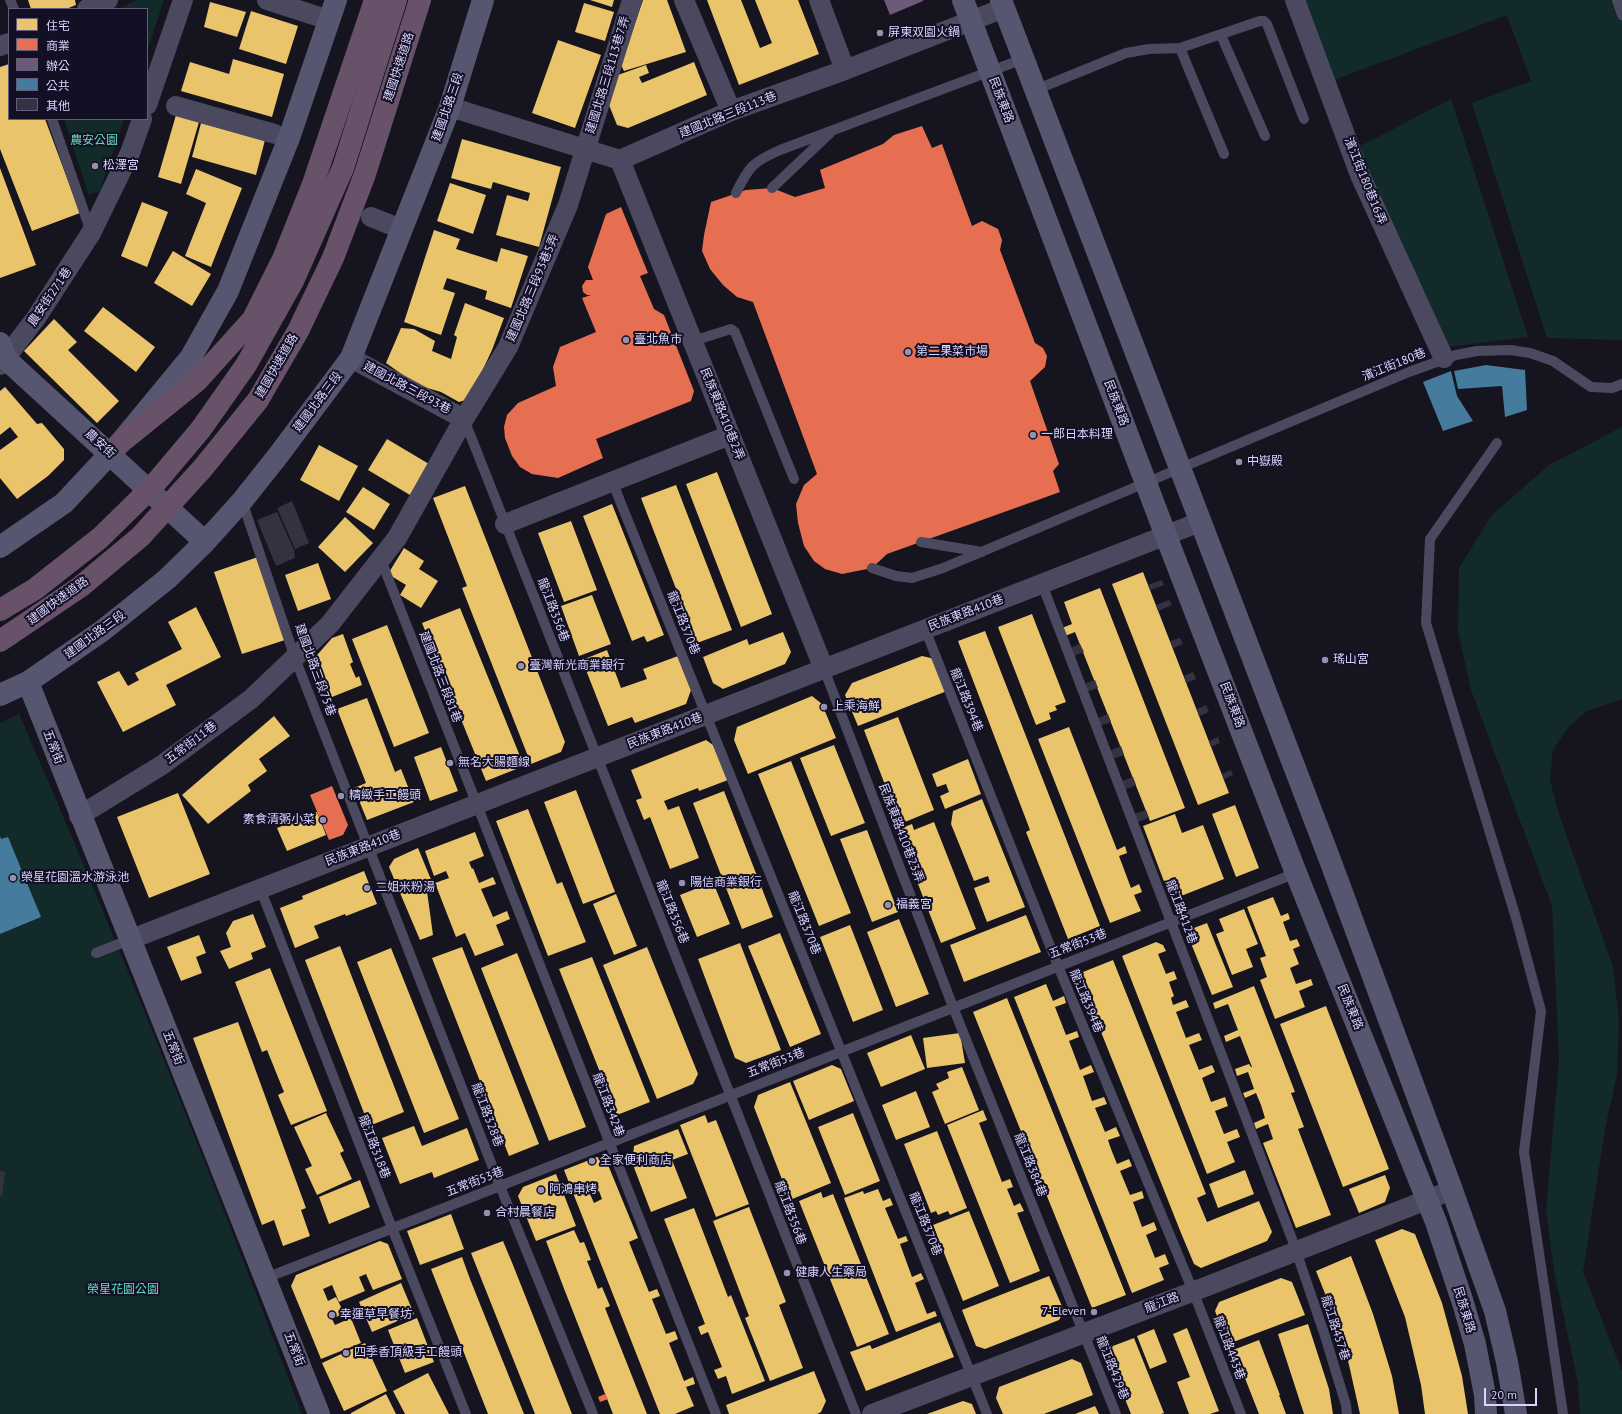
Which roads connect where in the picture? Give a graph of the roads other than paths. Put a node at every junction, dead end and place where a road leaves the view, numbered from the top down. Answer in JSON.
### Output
{"nodes":[{"id":1,"x":108,"y":0,"type":"edge"},
{"id":2,"x":183,"y":0,"type":"edge"},
{"id":3,"x":267,"y":0,"type":"edge"},
{"id":4,"x":375,"y":0,"type":"edge"},
{"id":5,"x":396,"y":0,"type":"edge"},
{"id":6,"x":420,"y":0,"type":"edge"},
{"id":7,"x":483,"y":0,"type":"edge"},
{"id":8,"x":632,"y":0,"type":"edge"},
{"id":9,"x":684,"y":0,"type":"edge"},
{"id":10,"x":819,"y":0,"type":"edge"},
{"id":11,"x":963,"y":0,"type":"edge"},
{"id":12,"x":1295,"y":0,"type":"edge"},
{"id":13,"x":1617,"y":0,"type":"edge"},
{"id":14,"x":1002,"y":4,"type":"edge"},
{"id":15,"x":89,"y":8,"type":"edge"},
{"id":16,"x":333,"y":10,"type":"edge"},
{"id":17,"x":1622,"y":15,"type":"edge"},
{"id":18,"x":971,"y":20,"type":"junction"},
{"id":19,"x":1222,"y":35,"type":"junction"},
{"id":20,"x":1180,"y":48,"type":"junction"},
{"id":21,"x":1023,"y":59,"type":"junction"},
{"id":22,"x":845,"y":70,"type":"junction"},
{"id":23,"x":990,"y":72,"type":"junction"},
{"id":24,"x":1035,"y":90,"type":"junction"},
{"id":25,"x":148,"y":102,"type":"edge"},
{"id":26,"x":176,"y":106,"type":"dead end"},
{"id":27,"x":450,"y":107,"type":"junction"},
{"id":28,"x":731,"y":111,"type":"junction"},
{"id":29,"x":1304,"y":119,"type":"dead end"},
{"id":30,"x":52,"y":120,"type":"edge"},
{"id":31,"x":142,"y":120,"type":"edge"},
{"id":32,"x":833,"y":130,"type":"junction"},
{"id":33,"x":275,"y":134,"type":"dead end"},
{"id":34,"x":1265,"y":136,"type":"dead end"},
{"id":35,"x":585,"y":150,"type":"junction"},
{"id":36,"x":1224,"y":154,"type":"dead end"},
{"id":37,"x":620,"y":160,"type":"junction"},
{"id":38,"x":772,"y":188,"type":"dead end"},
{"id":39,"x":736,"y":193,"type":"dead end"},
{"id":40,"x":371,"y":217,"type":"dead end"},
{"id":41,"x":401,"y":229,"type":"junction"},
{"id":42,"x":91,"y":234,"type":"junction"},
{"id":43,"x":693,"y":341,"type":"junction"},
{"id":44,"x":2,"y":356,"type":"edge"},
{"id":45,"x":350,"y":358,"type":"junction"},
{"id":46,"x":1444,"y":358,"type":"junction"},
{"id":47,"x":1622,"y":384,"type":"edge"},
{"id":48,"x":464,"y":419,"type":"junction"},
{"id":49,"x":730,"y":435,"type":"junction"},
{"id":50,"x":1497,"y":443,"type":"dead end"},
{"id":51,"x":115,"y":448,"type":"junction"},
{"id":52,"x":1180,"y":468,"type":"junction"},
{"id":53,"x":794,"y":479,"type":"dead end"},
{"id":54,"x":612,"y":481,"type":"junction"},
{"id":55,"x":1146,"y":482,"type":"junction"},
{"id":56,"x":242,"y":501,"type":"junction"},
{"id":57,"x":1200,"y":522,"type":"junction"},
{"id":58,"x":505,"y":524,"type":"junction"},
{"id":59,"x":1166,"y":536,"type":"junction"},
{"id":60,"x":205,"y":542,"type":"junction"},
{"id":61,"x":921,"y":542,"type":"dead end"},
{"id":62,"x":0,"y":547,"type":"edge"},
{"id":63,"x":983,"y":552,"type":"junction"},
{"id":64,"x":380,"y":560,"type":"junction"},
{"id":65,"x":872,"y":568,"type":"dead end"},
{"id":66,"x":1042,"y":584,"type":"junction"},
{"id":67,"x":0,"y":610,"type":"edge"},
{"id":68,"x":925,"y":630,"type":"junction"},
{"id":69,"x":0,"y":641,"type":"edge"},
{"id":70,"x":295,"y":658,"type":"junction"},
{"id":71,"x":824,"y":669,"type":"junction"},
{"id":72,"x":28,"y":682,"type":"junction"},
{"id":73,"x":0,"y":695,"type":"edge"},
{"id":74,"x":706,"y":715,"type":"junction"},
{"id":75,"x":597,"y":757,"type":"junction"},
{"id":76,"x":476,"y":804,"type":"junction"},
{"id":77,"x":80,"y":816,"type":"junction"},
{"id":78,"x":369,"y":846,"type":"junction"},
{"id":79,"x":1296,"y":873,"type":"junction"},
{"id":80,"x":260,"y":888,"type":"junction"},
{"id":81,"x":1171,"y":922,"type":"junction"},
{"id":82,"x":129,"y":940,"type":"junction"},
{"id":83,"x":96,"y":954,"type":"dead end"},
{"id":84,"x":1058,"y":966,"type":"junction"},
{"id":85,"x":953,"y":1007,"type":"junction"},
{"id":86,"x":841,"y":1052,"type":"junction"},
{"id":87,"x":730,"y":1095,"type":"junction"},
{"id":88,"x":609,"y":1143,"type":"junction"},
{"id":89,"x":500,"y":1186,"type":"junction"},
{"id":90,"x":1452,"y":1190,"type":"junction"},
{"id":91,"x":1426,"y":1199,"type":"junction"},
{"id":92,"x":392,"y":1228,"type":"junction"},
{"id":93,"x":1296,"y":1250,"type":"junction"},
{"id":94,"x":266,"y":1278,"type":"junction"},
{"id":95,"x":1193,"y":1291,"type":"junction"},
{"id":96,"x":1083,"y":1332,"type":"junction"},
{"id":97,"x":972,"y":1376,"type":"junction"},
{"id":98,"x":319,"y":1414,"type":"edge"},
{"id":99,"x":466,"y":1414,"type":"edge"},
{"id":100,"x":593,"y":1414,"type":"edge"},
{"id":101,"x":716,"y":1414,"type":"edge"},
{"id":102,"x":856,"y":1414,"type":"edge"},
{"id":103,"x":872,"y":1414,"type":"edge"},
{"id":104,"x":987,"y":1414,"type":"edge"},
{"id":105,"x":1116,"y":1414,"type":"edge"},
{"id":106,"x":1241,"y":1414,"type":"edge"},
{"id":107,"x":1347,"y":1414,"type":"edge"},
{"id":108,"x":1486,"y":1414,"type":"edge"},
{"id":109,"x":1516,"y":1414,"type":"edge"},
{"id":110,"x":1563,"y":1414,"type":"edge"}],
"edges":[{"from":1,"to":15,"type":"street"},
{"from":2,"to":25,"type":"street"},
{"from":3,"to":16,"type":"street"},
{"from":4,"to":51,"type":"highway"},
{"from":5,"to":67,"type":"highway","name":"建國快速道路","bridge":true},
{"from":6,"to":69,"type":"highway","name":"建國快速道路","bridge":true},
{"from":7,"to":27,"type":"street","name":"建國北路三段"},
{"from":8,"to":35,"type":"street","name":"建國北路三段113巷7弄"},
{"from":9,"to":28,"type":"street"},
{"from":10,"to":22,"type":"street"},
{"from":11,"to":18,"type":"street","name":"民族東路"},
{"from":12,"to":46,"type":"street","name":"濱江街180巷16弄"},
{"from":13,"to":17,"type":"lane"},
{"from":14,"to":18,"type":"street","name":"建國北路三段113巷"},
{"from":14,"to":21,"type":"street"},
{"from":16,"to":51,"type":"street"},
{"from":18,"to":22,"type":"street","name":"建國北路三段113巷"},
{"from":18,"to":23,"type":"street","name":"民族東路"},
{"from":19,"to":20,"type":"lane"},
{"from":19,"to":29,"type":"lane"},
{"from":19,"to":34,"type":"lane"},
{"from":20,"to":24,"type":"lane"},
{"from":20,"to":36,"type":"lane"},
{"from":21,"to":23,"type":"lane"},
{"from":21,"to":24,"type":"street"},
{"from":22,"to":28,"type":"street","name":"建國北路三段113巷"},
{"from":23,"to":32,"type":"lane"},
{"from":23,"to":55,"type":"street","name":"民族東路"},
{"from":24,"to":52,"type":"street"},
{"from":26,"to":33,"type":"street"},
{"from":27,"to":35,"type":"street"},
{"from":27,"to":41,"type":"street","name":"建國北路三段"},
{"from":28,"to":37,"type":"street","name":"建國北路三段113巷"},
{"from":30,"to":42,"type":"lane"},
{"from":31,"to":42,"type":"street","name":"農安街271巷"},
{"from":32,"to":38,"type":"lane"},
{"from":32,"to":39,"type":"lane"},
{"from":35,"to":37,"type":"street"},
{"from":35,"to":48,"type":"street","name":"建國北路三段93巷5弄"},
{"from":37,"to":43,"type":"street","name":"民族東路410巷2弄"},
{"from":40,"to":41,"type":"street"},
{"from":41,"to":45,"type":"street","name":"建國北路三段"},
{"from":42,"to":44,"type":"street","name":"農安街271巷"},
{"from":43,"to":49,"type":"street","name":"民族東路410巷2弄"},
{"from":43,"to":53,"type":"lane"},
{"from":44,"to":51,"type":"street","name":"農安街"},
{"from":45,"to":48,"type":"street","name":"建國北路三段93巷"},
{"from":45,"to":56,"type":"street","name":"建國北路三段"},
{"from":46,"to":47,"type":"lane","name":"濱江街180巷"},
{"from":46,"to":52,"type":"lane","name":"濱江街180巷"},
{"from":48,"to":58,"type":"lane","name":"龍江路356巷"},
{"from":48,"to":64,"type":"street","name":"建國北路三段93巷5弄"},
{"from":49,"to":54,"type":"street"},
{"from":49,"to":71,"type":"street","name":"民族東路410巷2弄"},
{"from":50,"to":110,"type":"lane"},
{"from":51,"to":60,"type":"street","name":"農安街"},
{"from":51,"to":62,"type":"street"},
{"from":52,"to":55,"type":"lane","name":"濱江街180巷"},
{"from":52,"to":57,"type":"street"},
{"from":54,"to":58,"type":"street"},
{"from":54,"to":74,"type":"lane","name":"龍江路370巷"},
{"from":55,"to":59,"type":"street","name":"民族東路"},
{"from":55,"to":63,"type":"lane","name":"濱江街180巷"},
{"from":56,"to":60,"type":"street","name":"建國北路三段"},
{"from":56,"to":70,"type":"lane","name":"建國北路三段75巷"},
{"from":57,"to":59,"type":"street","name":"民族東路410巷"},
{"from":57,"to":90,"type":"street"},
{"from":58,"to":75,"type":"lane","name":"龍江路356巷"},
{"from":59,"to":66,"type":"street","name":"民族東路410巷"},
{"from":59,"to":79,"type":"street","name":"民族東路"},
{"from":60,"to":72,"type":"street","name":"建國北路三段"},
{"from":61,"to":63,"type":"lane"},
{"from":63,"to":65,"type":"lane","name":"濱江街180巷"},
{"from":64,"to":70,"type":"street","name":"五常街11巷"},
{"from":64,"to":76,"type":"lane","name":"建國北路三段81巷"},
{"from":66,"to":68,"type":"street","name":"民族東路410巷"},
{"from":66,"to":81,"type":"lane","name":"龍江路412巷"},
{"from":68,"to":71,"type":"street","name":"民族東路410巷"},
{"from":68,"to":84,"type":"lane","name":"龍江路394巷"},
{"from":70,"to":77,"type":"street","name":"五常街11巷"},
{"from":70,"to":78,"type":"lane","name":"建國北路三段75巷"},
{"from":71,"to":74,"type":"street","name":"民族東路410巷"},
{"from":71,"to":85,"type":"lane","name":"民族東路410巷23弄"},
{"from":72,"to":73,"type":"street","name":"建國北路三段"},
{"from":72,"to":77,"type":"street","name":"五常街"},
{"from":74,"to":75,"type":"street","name":"民族東路410巷"},
{"from":74,"to":86,"type":"lane","name":"龍江路370巷"},
{"from":75,"to":76,"type":"street","name":"民族東路410巷"},
{"from":75,"to":87,"type":"lane","name":"龍江路356巷"},
{"from":76,"to":78,"type":"street","name":"民族東路410巷"},
{"from":76,"to":88,"type":"lane","name":"龍江路342巷"},
{"from":77,"to":82,"type":"street","name":"五常街"},
{"from":78,"to":80,"type":"street","name":"民族東路410巷"},
{"from":78,"to":89,"type":"lane","name":"龍江路328巷"},
{"from":79,"to":81,"type":"lane","name":"五常街53巷"},
{"from":79,"to":91,"type":"street","name":"民族東路"},
{"from":80,"to":82,"type":"street","name":"民族東路410巷"},
{"from":80,"to":92,"type":"lane","name":"龍江路318巷"},
{"from":81,"to":84,"type":"lane","name":"五常街53巷"},
{"from":81,"to":93,"type":"lane","name":"龍江路412巷"},
{"from":82,"to":83,"type":"lane"},
{"from":82,"to":94,"type":"street","name":"五常街"},
{"from":84,"to":85,"type":"lane","name":"五常街53巷"},
{"from":84,"to":95,"type":"lane","name":"龍江路394巷"},
{"from":85,"to":86,"type":"lane","name":"五常街53巷"},
{"from":85,"to":96,"type":"lane","name":"龍江路384巷"},
{"from":86,"to":87,"type":"lane","name":"五常街53巷"},
{"from":86,"to":97,"type":"lane","name":"龍江路370巷"},
{"from":87,"to":88,"type":"lane","name":"五常街53巷"},
{"from":87,"to":102,"type":"lane","name":"龍江路356巷"},
{"from":88,"to":89,"type":"lane","name":"五常街53巷"},
{"from":88,"to":101,"type":"lane","name":"龍江路342巷"},
{"from":89,"to":92,"type":"lane","name":"五常街53巷"},
{"from":89,"to":100,"type":"lane","name":"龍江路328巷"},
{"from":90,"to":91,"type":"street","name":"龍江路"},
{"from":90,"to":109,"type":"street"},
{"from":91,"to":93,"type":"street","name":"龍江路"},
{"from":91,"to":108,"type":"street","name":"民族東路"},
{"from":92,"to":94,"type":"lane","name":"五常街53巷"},
{"from":92,"to":99,"type":"lane","name":"龍江路318巷"},
{"from":93,"to":95,"type":"street","name":"龍江路"},
{"from":93,"to":107,"type":"lane","name":"龍江路457巷"},
{"from":94,"to":98,"type":"street","name":"五常街"},
{"from":95,"to":96,"type":"street","name":"龍江路"},
{"from":95,"to":106,"type":"lane","name":"龍江路443巷"},
{"from":96,"to":97,"type":"street","name":"龍江路"},
{"from":96,"to":105,"type":"lane","name":"龍江路429巷"},
{"from":97,"to":103,"type":"street","name":"龍江路"},
{"from":97,"to":104,"type":"lane","name":"龍江路370巷"}]}
